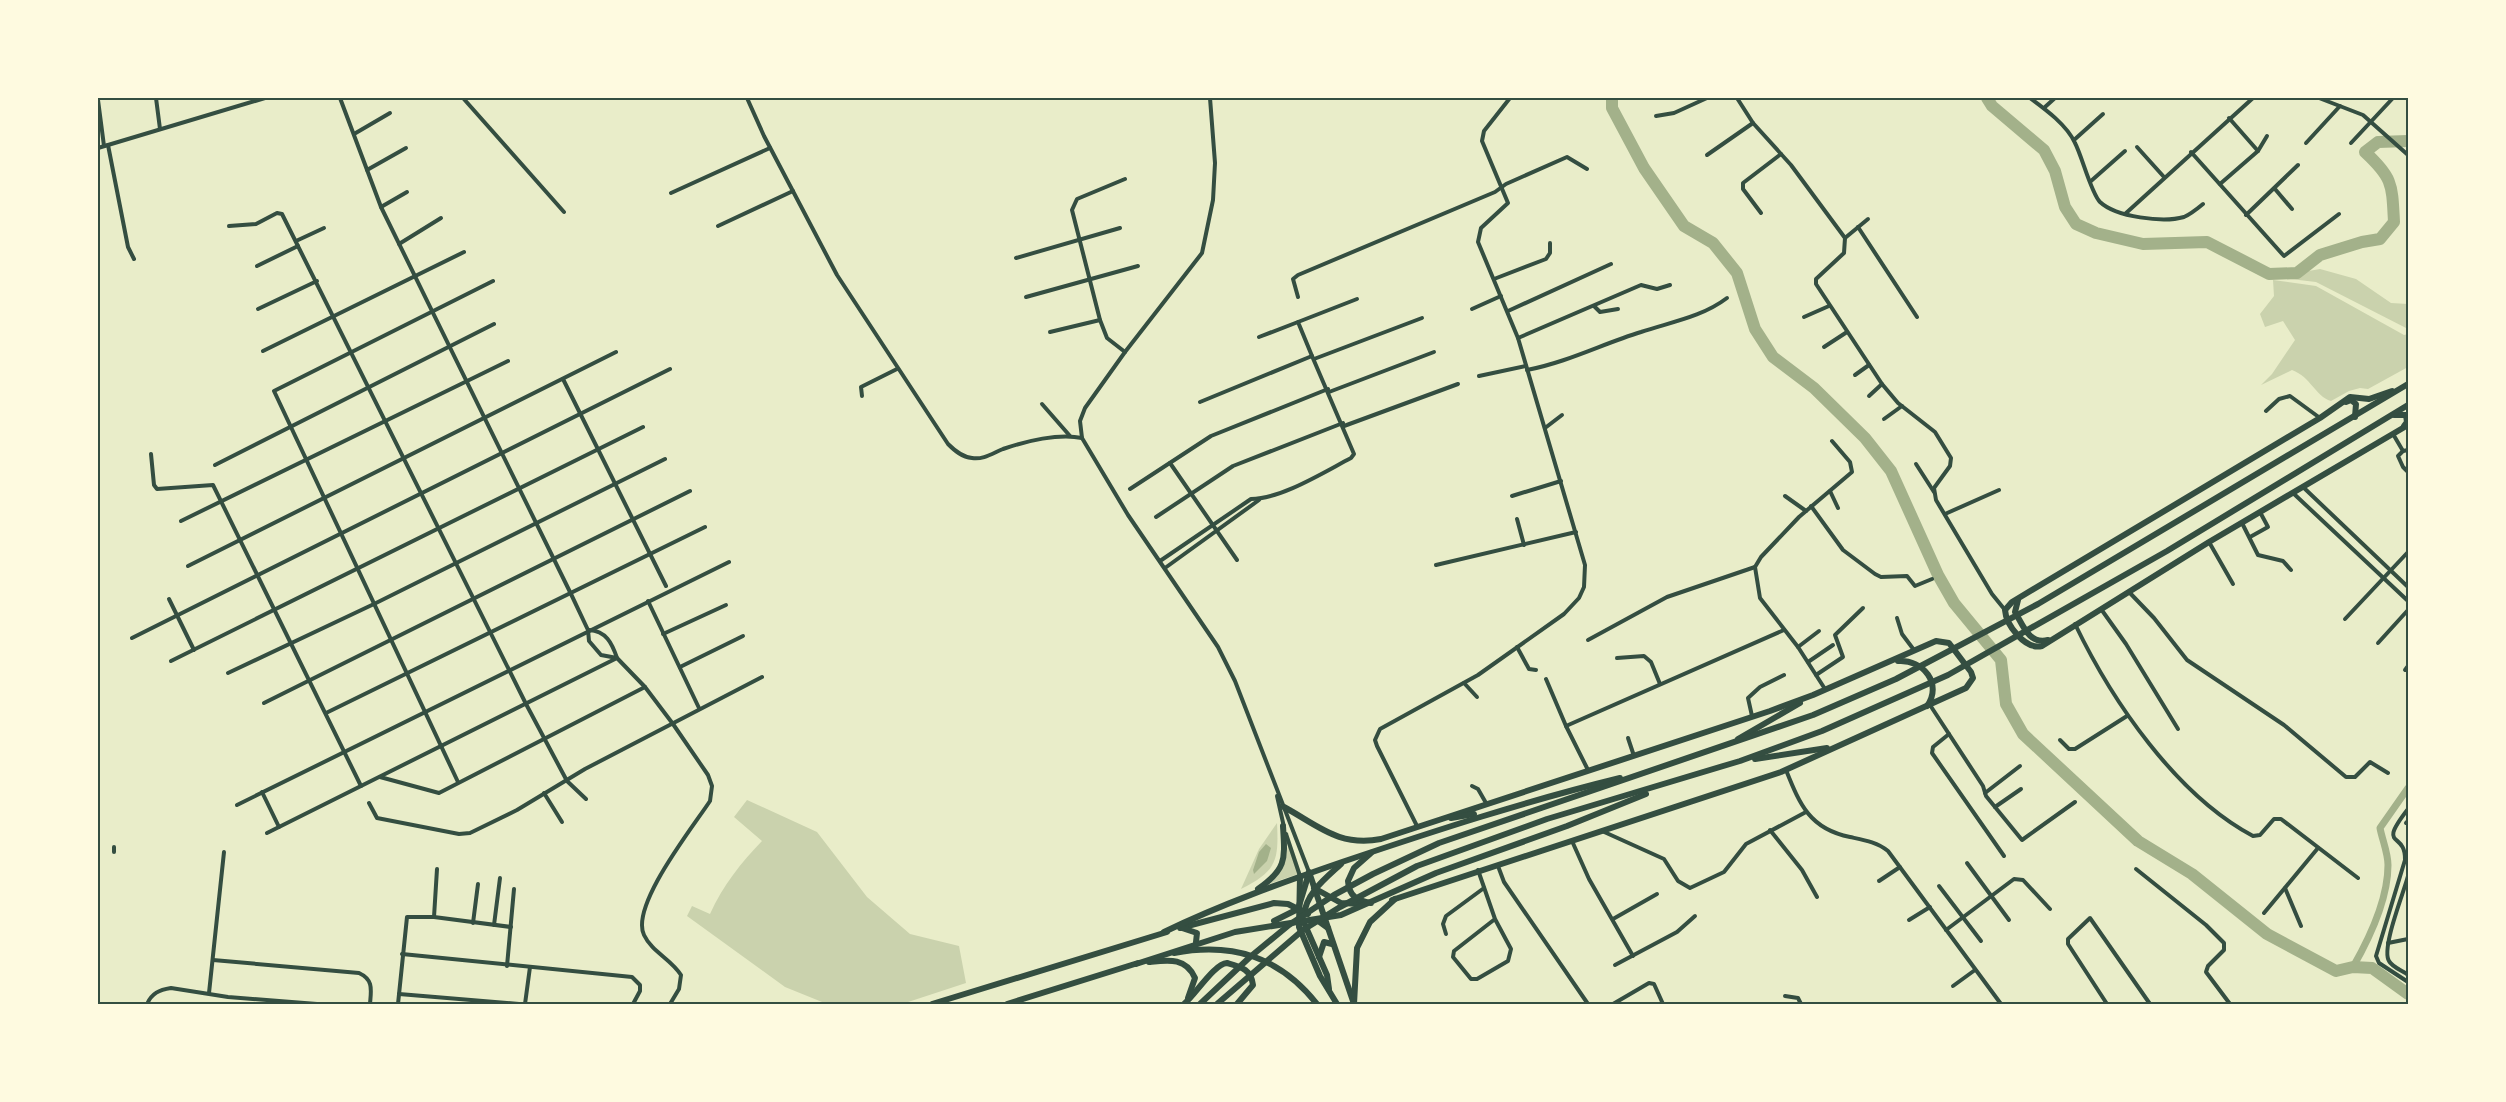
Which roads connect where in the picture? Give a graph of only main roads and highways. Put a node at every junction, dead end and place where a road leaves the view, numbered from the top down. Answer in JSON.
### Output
{"nodes":[{"id":1,"x":2409,"y":384,"type":"edge"},
{"id":2,"x":2400,"y":389,"type":"junction"},
{"id":3,"x":2340,"y":405,"type":"junction"},
{"id":4,"x":2409,"y":405,"type":"edge"},
{"id":5,"x":2391,"y":415,"type":"junction"},
{"id":6,"x":2355,"y":417,"type":"junction"},
{"id":7,"x":2409,"y":425,"type":"edge"},
{"id":8,"x":2396,"y":432,"type":"junction"},
{"id":9,"x":2020,"y":597,"type":"junction"},
{"id":10,"x":2054,"y":639,"type":"junction"},
{"id":11,"x":1891,"y":661,"type":"junction"},
{"id":12,"x":1813,"y":695,"type":"junction"},
{"id":13,"x":1928,"y":706,"type":"junction"},
{"id":14,"x":1837,"y":746,"type":"junction"},
{"id":15,"x":1725,"y":747,"type":"junction"},
{"id":16,"x":1740,"y":761,"type":"junction"},
{"id":17,"x":1665,"y":767,"type":"junction"},
{"id":18,"x":1671,"y":783,"type":"junction"},
{"id":19,"x":1284,"y":807,"type":"road end"},
{"id":20,"x":1498,"y":810,"type":"junction"},
{"id":21,"x":1433,"y":821,"type":"junction"},
{"id":22,"x":1283,"y":826,"type":"road end"},
{"id":23,"x":1396,"y":833,"type":"junction"},
{"id":24,"x":1384,"y":846,"type":"junction"},
{"id":25,"x":1376,"y":849,"type":"junction"},
{"id":26,"x":1343,"y":862,"type":"junction"},
{"id":27,"x":1309,"y":873,"type":"junction"},
{"id":28,"x":1436,"y":873,"type":"junction"},
{"id":29,"x":1300,"y":876,"type":"junction"},
{"id":30,"x":1308,"y":883,"type":"junction"},
{"id":31,"x":1315,"y":889,"type":"junction"},
{"id":32,"x":1250,"y":894,"type":"junction"},
{"id":33,"x":1392,"y":900,"type":"junction"},
{"id":34,"x":1371,"y":903,"type":"junction"},
{"id":35,"x":1301,"y":910,"type":"junction"},
{"id":36,"x":1324,"y":918,"type":"junction"},
{"id":37,"x":1315,"y":919,"type":"junction"},
{"id":38,"x":1300,"y":920,"type":"junction"},
{"id":39,"x":1260,"y":926,"type":"junction"},
{"id":40,"x":1181,"y":928,"type":"junction"},
{"id":41,"x":1328,"y":928,"type":"junction"},
{"id":42,"x":1164,"y":932,"type":"junction"},
{"id":43,"x":1197,"y":942,"type":"junction"},
{"id":44,"x":1334,"y":947,"type":"junction"},
{"id":45,"x":1319,"y":958,"type":"junction"},
{"id":46,"x":1136,"y":964,"type":"junction"},
{"id":47,"x":1329,"y":989,"type":"junction"},
{"id":48,"x":1184,"y":1004,"type":"edge"},
{"id":49,"x":932,"y":1005,"type":"edge"},
{"id":50,"x":1007,"y":1005,"type":"edge"},
{"id":51,"x":1200,"y":1005,"type":"edge"},
{"id":52,"x":1217,"y":1005,"type":"edge"},
{"id":53,"x":1237,"y":1005,"type":"edge"},
{"id":54,"x":1317,"y":1005,"type":"edge"},
{"id":55,"x":1337,"y":1005,"type":"edge"},
{"id":56,"x":1354,"y":1005,"type":"edge"}],
"edges":[{"from":1,"to":2,"type":"main road"},
{"from":2,"to":3,"type":"main road"},
{"from":2,"to":6,"type":"main road"},
{"from":3,"to":6,"type":"main road"},
{"from":3,"to":9,"type":"main road"},
{"from":4,"to":5,"type":"main road"},
{"from":5,"to":8,"type":"main road"},
{"from":5,"to":16,"type":"main road"},
{"from":6,"to":15,"type":"main road"},
{"from":7,"to":8,"type":"main road"},
{"from":8,"to":10,"type":"main road"},
{"from":9,"to":10,"type":"main road"},
{"from":9,"to":10,"type":"main road"},
{"from":11,"to":12,"type":"main road"},
{"from":11,"to":13,"type":"main road"},
{"from":11,"to":13,"type":"main road"},
{"from":12,"to":15,"type":"main road"},
{"from":12,"to":21,"type":"main road"},
{"from":13,"to":14,"type":"main road"},
{"from":14,"to":16,"type":"main road"},
{"from":14,"to":33,"type":"main road"},
{"from":15,"to":17,"type":"main road"},
{"from":16,"to":18,"type":"main road"},
{"from":17,"to":20,"type":"main road"},
{"from":17,"to":51,"type":"main road"},
{"from":18,"to":28,"type":"main road"},
{"from":18,"to":52,"type":"main road"},
{"from":19,"to":23,"type":"main road"},
{"from":20,"to":21,"type":"main road"},
{"from":20,"to":24,"type":"main road"},
{"from":21,"to":23,"type":"main road"},
{"from":22,"to":32,"type":"main road"},
{"from":23,"to":24,"type":"main road"},
{"from":24,"to":25,"type":"main road"},
{"from":25,"to":26,"type":"main road"},
{"from":25,"to":34,"type":"main road"},
{"from":26,"to":27,"type":"main road"},
{"from":26,"to":31,"type":"main road"},
{"from":27,"to":29,"type":"main road"},
{"from":27,"to":30,"type":"main road"},
{"from":27,"to":31,"type":"main road"},
{"from":28,"to":33,"type":"main road"},
{"from":28,"to":34,"type":"main road"},
{"from":29,"to":30,"type":"main road"},
{"from":29,"to":32,"type":"main road"},
{"from":29,"to":35,"type":"main road"},
{"from":30,"to":31,"type":"main road"},
{"from":30,"to":35,"type":"main road"},
{"from":31,"to":34,"type":"main road"},
{"from":31,"to":35,"type":"main road"},
{"from":31,"to":36,"type":"main road"},
{"from":32,"to":42,"type":"main road"},
{"from":33,"to":56,"type":"main road"},
{"from":34,"to":36,"type":"main road"},
{"from":35,"to":37,"type":"main road"},
{"from":35,"to":38,"type":"main road"},
{"from":35,"to":39,"type":"main road"},
{"from":35,"to":40,"type":"main road"},
{"from":36,"to":37,"type":"main road"},
{"from":36,"to":41,"type":"main road"},
{"from":37,"to":38,"type":"main road"},
{"from":37,"to":41,"type":"main road"},
{"from":38,"to":39,"type":"main road"},
{"from":38,"to":45,"type":"main road"},
{"from":38,"to":47,"type":"main road"},
{"from":39,"to":43,"type":"main road"},
{"from":40,"to":42,"type":"main road"},
{"from":40,"to":43,"type":"main road"},
{"from":41,"to":44,"type":"main road"},
{"from":42,"to":49,"type":"main road"},
{"from":43,"to":46,"type":"main road"},
{"from":44,"to":45,"type":"main road"},
{"from":44,"to":56,"type":"main road"},
{"from":45,"to":47,"type":"main road"},
{"from":46,"to":48,"type":"main road"},
{"from":46,"to":50,"type":"main road"},
{"from":46,"to":54,"type":"main road"},
{"from":47,"to":55,"type":"main road"},
{"from":48,"to":53,"type":"main road"}]}
